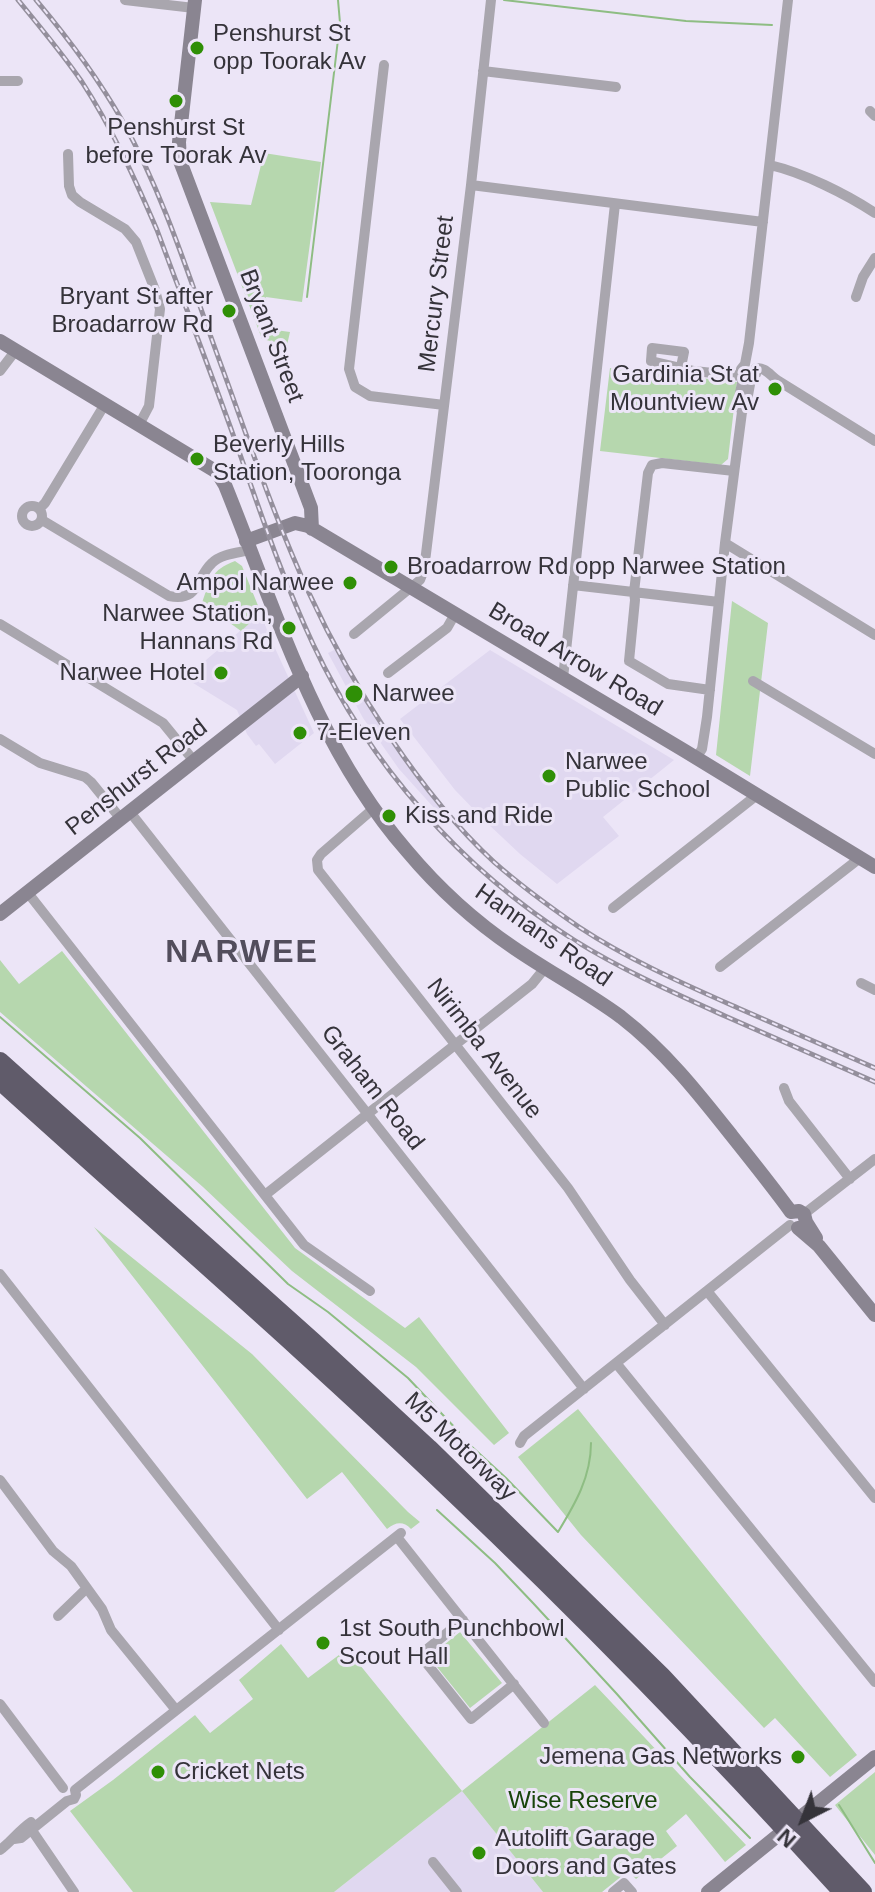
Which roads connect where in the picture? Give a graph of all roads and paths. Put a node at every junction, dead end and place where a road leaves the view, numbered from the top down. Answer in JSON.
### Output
{"nodes":[{"id":1,"x":125,"y":0,"type":"edge"},
{"id":2,"x":491,"y":0,"type":"edge"},
{"id":3,"x":788,"y":0,"type":"edge"},
{"id":4,"x":194,"y":4,"type":"edge"},
{"id":5,"x":384,"y":65,"type":"dead end"},
{"id":6,"x":483,"y":71,"type":"junction"},
{"id":7,"x":0,"y":81,"type":"edge"},
{"id":8,"x":18,"y":81,"type":"dead end"},
{"id":9,"x":616,"y":87,"type":"dead end"},
{"id":10,"x":68,"y":154,"type":"dead end"},
{"id":11,"x":770,"y":165,"type":"junction"},
{"id":12,"x":471,"y":185,"type":"junction"},
{"id":13,"x":615,"y":204,"type":"junction"},
{"id":14,"x":875,"y":213,"type":"edge"},
{"id":15,"x":763,"y":222,"type":"junction"},
{"id":16,"x":875,"y":258,"type":"edge"},
{"id":17,"x":856,"y":297,"type":"dead end"},
{"id":18,"x":0,"y":341,"type":"edge"},
{"id":19,"x":16,"y":350,"type":"junction"},
{"id":20,"x":681,"y":367,"type":"dead end"},
{"id":21,"x":0,"y":371,"type":"edge"},
{"id":22,"x":749,"y":372,"type":"junction"},
{"id":23,"x":105,"y":404,"type":"junction"},
{"id":24,"x":444,"y":405,"type":"junction"},
{"id":25,"x":139,"y":425,"type":"junction"},
{"id":26,"x":875,"y":441,"type":"edge"},
{"id":27,"x":734,"y":471,"type":"junction"},
{"id":28,"x":312,"y":529,"type":"junction"},
{"id":29,"x":725,"y":543,"type":"junction"},
{"id":30,"x":248,"y":545,"type":"junction"},
{"id":31,"x":573,"y":585,"type":"junction"},
{"id":32,"x":411,"y":588,"type":"junction"},
{"id":33,"x":634,"y":592,"type":"junction"},
{"id":34,"x":719,"y":602,"type":"junction"},
{"id":35,"x":455,"y":614,"type":"junction"},
{"id":36,"x":0,"y":624,"type":"edge"},
{"id":37,"x":354,"y":634,"type":"dead end"},
{"id":38,"x":875,"y":635,"type":"edge"},
{"id":39,"x":388,"y":673,"type":"dead end"},
{"id":40,"x":302,"y":676,"type":"junction"},
{"id":41,"x":563,"y":678,"type":"junction"},
{"id":42,"x":753,"y":681,"type":"dead end"},
{"id":43,"x":710,"y":690,"type":"junction"},
{"id":44,"x":0,"y":739,"type":"edge"},
{"id":45,"x":875,"y":754,"type":"edge"},
{"id":46,"x":696,"y":758,"type":"junction"},
{"id":47,"x":194,"y":761,"type":"junction"},
{"id":48,"x":757,"y":795,"type":"junction"},
{"id":49,"x":373,"y":809,"type":"junction"},
{"id":50,"x":125,"y":815,"type":"junction"},
{"id":51,"x":860,"y":858,"type":"junction"},
{"id":52,"x":875,"y":867,"type":"edge"},
{"id":53,"x":28,"y":893,"type":"junction"},
{"id":54,"x":613,"y":908,"type":"dead end"},
{"id":55,"x":1,"y":911,"type":"edge"},
{"id":56,"x":720,"y":967,"type":"dead end"},
{"id":57,"x":545,"y":968,"type":"junction"},
{"id":58,"x":861,"y":983,"type":"dead end"},
{"id":59,"x":875,"y":990,"type":"edge"},
{"id":60,"x":456,"y":1045,"type":"junction"},
{"id":61,"x":0,"y":1061,"type":"edge"},
{"id":62,"x":0,"y":1081,"type":"edge"},
{"id":63,"x":784,"y":1088,"type":"dead end"},
{"id":64,"x":367,"y":1115,"type":"junction"},
{"id":65,"x":875,"y":1159,"type":"edge"},
{"id":66,"x":850,"y":1179,"type":"junction"},
{"id":67,"x":265,"y":1195,"type":"junction"},
{"id":68,"x":798,"y":1220,"type":"junction"},
{"id":69,"x":0,"y":1274,"type":"edge"},
{"id":70,"x":370,"y":1291,"type":"dead end"},
{"id":71,"x":707,"y":1291,"type":"junction"},
{"id":72,"x":875,"y":1315,"type":"edge"},
{"id":73,"x":665,"y":1325,"type":"junction"},
{"id":74,"x":616,"y":1363,"type":"junction"},
{"id":75,"x":584,"y":1389,"type":"junction"},
{"id":76,"x":520,"y":1443,"type":"dead end"},
{"id":77,"x":0,"y":1480,"type":"edge"},
{"id":78,"x":875,"y":1498,"type":"edge"},
{"id":79,"x":87,"y":1588,"type":"junction"},
{"id":80,"x":58,"y":1616,"type":"dead end"},
{"id":81,"x":463,"y":1620,"type":"junction"},
{"id":82,"x":279,"y":1630,"type":"junction"},
{"id":83,"x":875,"y":1682,"type":"edge"},
{"id":84,"x":514,"y":1684,"type":"junction"},
{"id":85,"x":0,"y":1704,"type":"edge"},
{"id":86,"x":176,"y":1710,"type":"junction"},
{"id":87,"x":544,"y":1723,"type":"dead end"},
{"id":88,"x":875,"y":1757,"type":"edge"},
{"id":89,"x":67,"y":1794,"type":"junction"},
{"id":90,"x":774,"y":1806,"type":"junction"},
{"id":91,"x":30,"y":1827,"type":"junction"},
{"id":92,"x":809,"y":1844,"type":"junction"},
{"id":93,"x":0,"y":1850,"type":"edge"},
{"id":94,"x":433,"y":1862,"type":"dead end"},
{"id":95,"x":74,"y":1892,"type":"edge"},
{"id":96,"x":457,"y":1892,"type":"edge"},
{"id":97,"x":613,"y":1892,"type":"edge"},
{"id":98,"x":632,"y":1892,"type":"edge"},
{"id":99,"x":708,"y":1892,"type":"edge"},
{"id":100,"x":840,"y":1892,"type":"edge"},
{"id":101,"x":863,"y":1892,"type":"edge"}],
"edges":[{"from":1,"to":4,"type":"street"},
{"from":2,"to":6,"type":"street","name":"Mercury Street"},
{"from":3,"to":11,"type":"street"},
{"from":4,"to":28,"type":"street","name":"Bryant Street"},
{"from":5,"to":24,"type":"street"},
{"from":6,"to":9,"type":"street"},
{"from":6,"to":12,"type":"street","name":"Mercury Street"},
{"from":7,"to":8,"type":"street"},
{"from":10,"to":25,"type":"street"},
{"from":11,"to":14,"type":"street"},
{"from":11,"to":15,"type":"street"},
{"from":12,"to":13,"type":"street"},
{"from":12,"to":24,"type":"street","name":"Mercury Street"},
{"from":13,"to":15,"type":"street"},
{"from":13,"to":31,"type":"street"},
{"from":15,"to":22,"type":"street"},
{"from":16,"to":17,"type":"street"},
{"from":18,"to":19,"type":"street"},
{"from":19,"to":21,"type":"street"},
{"from":19,"to":23,"type":"street"},
{"from":20,"to":22,"type":"street"},
{"from":22,"to":26,"type":"street"},
{"from":22,"to":27,"type":"street"},
{"from":23,"to":25,"type":"street"},
{"from":23,"to":30,"type":"street"},
{"from":24,"to":32,"type":"street","name":"Mercury Street"},
{"from":25,"to":30,"type":"street","name":"Hannans Road"},
{"from":27,"to":29,"type":"street"},
{"from":27,"to":33,"type":"street"},
{"from":28,"to":30,"type":"street"},
{"from":28,"to":32,"type":"street","name":"Broad Arrow Road"},
{"from":29,"to":34,"type":"street"},
{"from":29,"to":38,"type":"street"},
{"from":30,"to":40,"type":"street","name":"Hannans Road"},
{"from":31,"to":33,"type":"street"},
{"from":31,"to":41,"type":"street"},
{"from":32,"to":35,"type":"street","name":"Broad Arrow Road"},
{"from":32,"to":37,"type":"street"},
{"from":33,"to":34,"type":"street"},
{"from":33,"to":43,"type":"street"},
{"from":34,"to":43,"type":"street"},
{"from":35,"to":39,"type":"street"},
{"from":35,"to":41,"type":"street","name":"Broad Arrow Road"},
{"from":36,"to":47,"type":"street"},
{"from":40,"to":47,"type":"street","name":"Penshurst Road"},
{"from":40,"to":49,"type":"street","name":"Hannans Road"},
{"from":41,"to":46,"type":"street","name":"Broad Arrow Road"},
{"from":42,"to":45,"type":"street"},
{"from":43,"to":46,"type":"street"},
{"from":44,"to":50,"type":"street","name":"Graham Road"},
{"from":46,"to":48,"type":"street","name":"Broad Arrow Road"},
{"from":47,"to":50,"type":"street","name":"Penshurst Road"},
{"from":48,"to":51,"type":"street","name":"Broad Arrow Road"},
{"from":48,"to":54,"type":"street"},
{"from":49,"to":57,"type":"street","name":"Hannans Road"},
{"from":49,"to":60,"type":"street","name":"Nirimba Avenue"},
{"from":50,"to":53,"type":"street","name":"Penshurst Road"},
{"from":50,"to":64,"type":"street","name":"Graham Road"},
{"from":51,"to":52,"type":"street","name":"Broad Arrow Road"},
{"from":51,"to":56,"type":"street"},
{"from":53,"to":55,"type":"street","name":"Penshurst Road"},
{"from":53,"to":67,"type":"street"},
{"from":57,"to":60,"type":"street"},
{"from":57,"to":68,"type":"street","name":"Hannans Road"},
{"from":58,"to":59,"type":"street"},
{"from":60,"to":64,"type":"street"},
{"from":60,"to":73,"type":"street","name":"Nirimba Avenue"},
{"from":61,"to":90,"type":"highway","name":"M5 Motorway"},
{"from":62,"to":90,"type":"highway","name":"M5 Motorway"},
{"from":63,"to":66,"type":"street"},
{"from":64,"to":67,"type":"street"},
{"from":64,"to":75,"type":"street","name":"Graham Road"},
{"from":65,"to":66,"type":"street"},
{"from":66,"to":68,"type":"street"},
{"from":67,"to":70,"type":"street"},
{"from":68,"to":71,"type":"street"},
{"from":68,"to":72,"type":"street","name":"Hannans Road"},
{"from":69,"to":82,"type":"street"},
{"from":71,"to":73,"type":"street"},
{"from":71,"to":78,"type":"street"},
{"from":73,"to":74,"type":"street"},
{"from":74,"to":75,"type":"street"},
{"from":74,"to":83,"type":"street"},
{"from":75,"to":76,"type":"street"},
{"from":77,"to":79,"type":"street"},
{"from":79,"to":80,"type":"street"},
{"from":79,"to":86,"type":"street"},
{"from":81,"to":82,"type":"street"},
{"from":81,"to":84,"type":"street"},
{"from":81,"to":84,"type":"street"},
{"from":82,"to":86,"type":"street"},
{"from":84,"to":87,"type":"street"},
{"from":85,"to":89,"type":"street"},
{"from":86,"to":89,"type":"street"},
{"from":88,"to":99,"type":"street"},
{"from":89,"to":91,"type":"street"},
{"from":90,"to":92,"type":"highway","name":"M5 Motorway"},
{"from":91,"to":93,"type":"street"},
{"from":91,"to":95,"type":"street"},
{"from":92,"to":100,"type":"highway"},
{"from":92,"to":101,"type":"highway","name":"M5 Motorway"},
{"from":94,"to":96,"type":"street"},
{"from":97,"to":98,"type":"street"}]}
